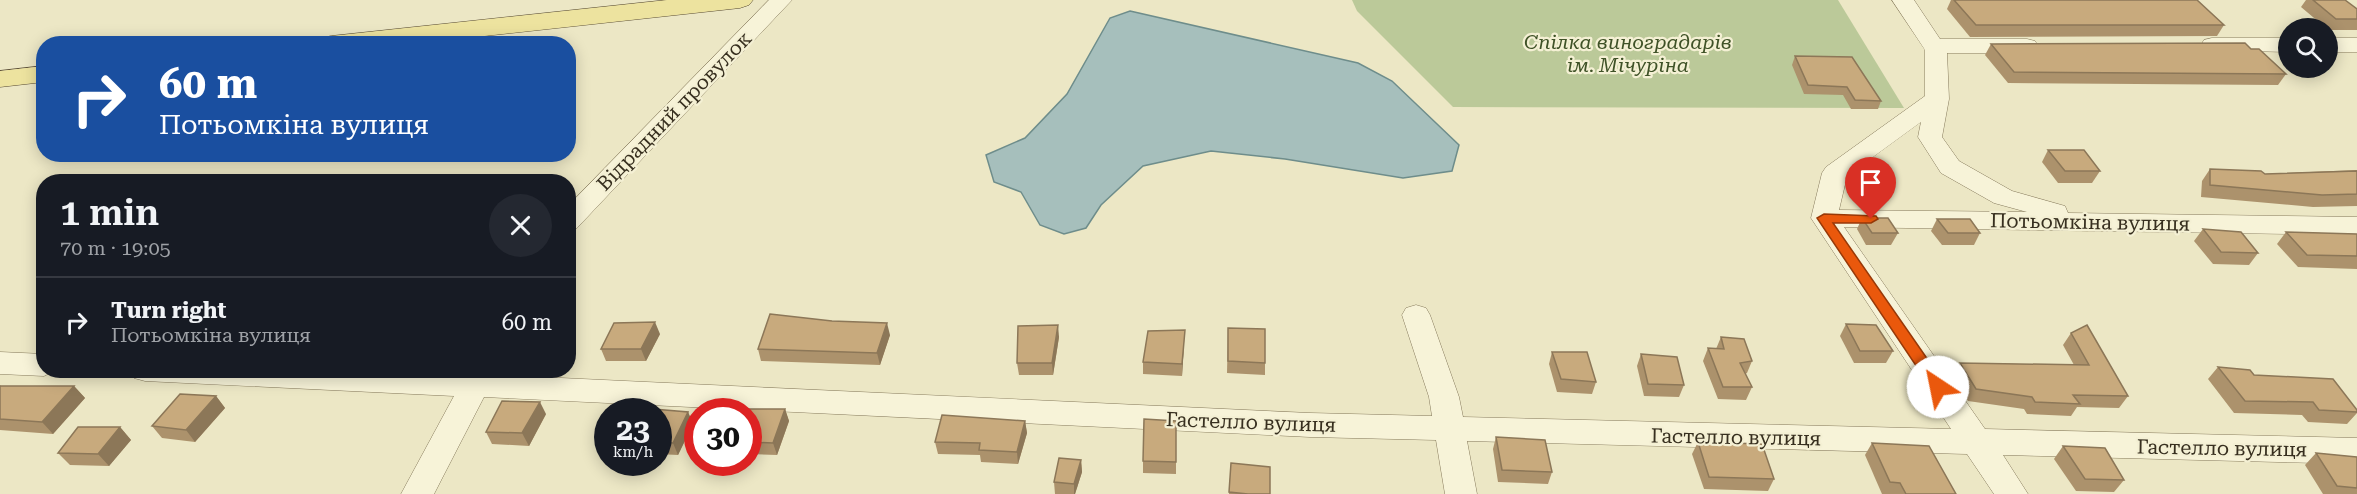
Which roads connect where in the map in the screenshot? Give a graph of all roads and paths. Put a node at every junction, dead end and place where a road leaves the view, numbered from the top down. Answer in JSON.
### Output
{"nodes":[{"id":1,"x":740,"y":0,"type":"edge"},
{"id":2,"x":781,"y":0,"type":"edge"},
{"id":3,"x":1903,"y":0,"type":"edge"},
{"id":4,"x":405,"y":36,"type":"edge"},
{"id":5,"x":2278,"y":45,"type":"edge"},
{"id":6,"x":2338,"y":45,"type":"edge"},
{"id":7,"x":2357,"y":45,"type":"edge"},
{"id":8,"x":1933,"y":46,"type":"junction"},
{"id":9,"x":2052,"y":46,"type":"edge"},
{"id":10,"x":2194,"y":46,"type":"edge"},
{"id":11,"x":36,"y":75,"type":"edge"},
{"id":12,"x":0,"y":79,"type":"edge"},
{"id":13,"x":1937,"y":99,"type":"junction"},
{"id":14,"x":576,"y":214,"type":"edge"},
{"id":15,"x":1824,"y":218,"type":"junction"},
{"id":16,"x":2092,"y":222,"type":"junction"},
{"id":17,"x":2357,"y":226,"type":"edge"},
{"id":18,"x":1416,"y":315,"type":"dead end"},
{"id":19,"x":0,"y":363,"type":"edge"},
{"id":20,"x":36,"y":365,"type":"edge"},
{"id":21,"x":442,"y":378,"type":"edge"},
{"id":22,"x":479,"y":379,"type":"edge"},
{"id":23,"x":1449,"y":429,"type":"junction"},
{"id":24,"x":1977,"y":443,"type":"junction"},
{"id":25,"x":2357,"y":451,"type":"edge"},
{"id":26,"x":417,"y":494,"type":"edge"},
{"id":27,"x":1461,"y":494,"type":"edge"},
{"id":28,"x":2012,"y":494,"type":"edge"}],
"edges":[{"from":1,"to":4,"type":"main road"},
{"from":2,"to":14,"type":"street","name":"Відрадний провулок"},
{"from":3,"to":8,"type":"street"},
{"from":5,"to":10,"type":"street"},
{"from":6,"to":7,"type":"street"},
{"from":8,"to":9,"type":"street"},
{"from":8,"to":13,"type":"street"},
{"from":11,"to":12,"type":"main road"},
{"from":13,"to":15,"type":"street"},
{"from":13,"to":16,"type":"street"},
{"from":15,"to":16,"type":"street","name":"Потьомкіна вулиця"},
{"from":15,"to":24,"type":"street"},
{"from":16,"to":17,"type":"street","name":"Потьомкіна вулиця"},
{"from":18,"to":23,"type":"street"},
{"from":19,"to":20,"type":"street"},
{"from":21,"to":22,"type":"street","name":"Гастелло вулиця"},
{"from":22,"to":23,"type":"street","name":"Гастелло вулиця"},
{"from":22,"to":26,"type":"street"},
{"from":23,"to":24,"type":"street","name":"Гастелло вулиця"},
{"from":23,"to":27,"type":"street"},
{"from":24,"to":25,"type":"street","name":"Гастелло вулиця"},
{"from":24,"to":28,"type":"street"}]}
